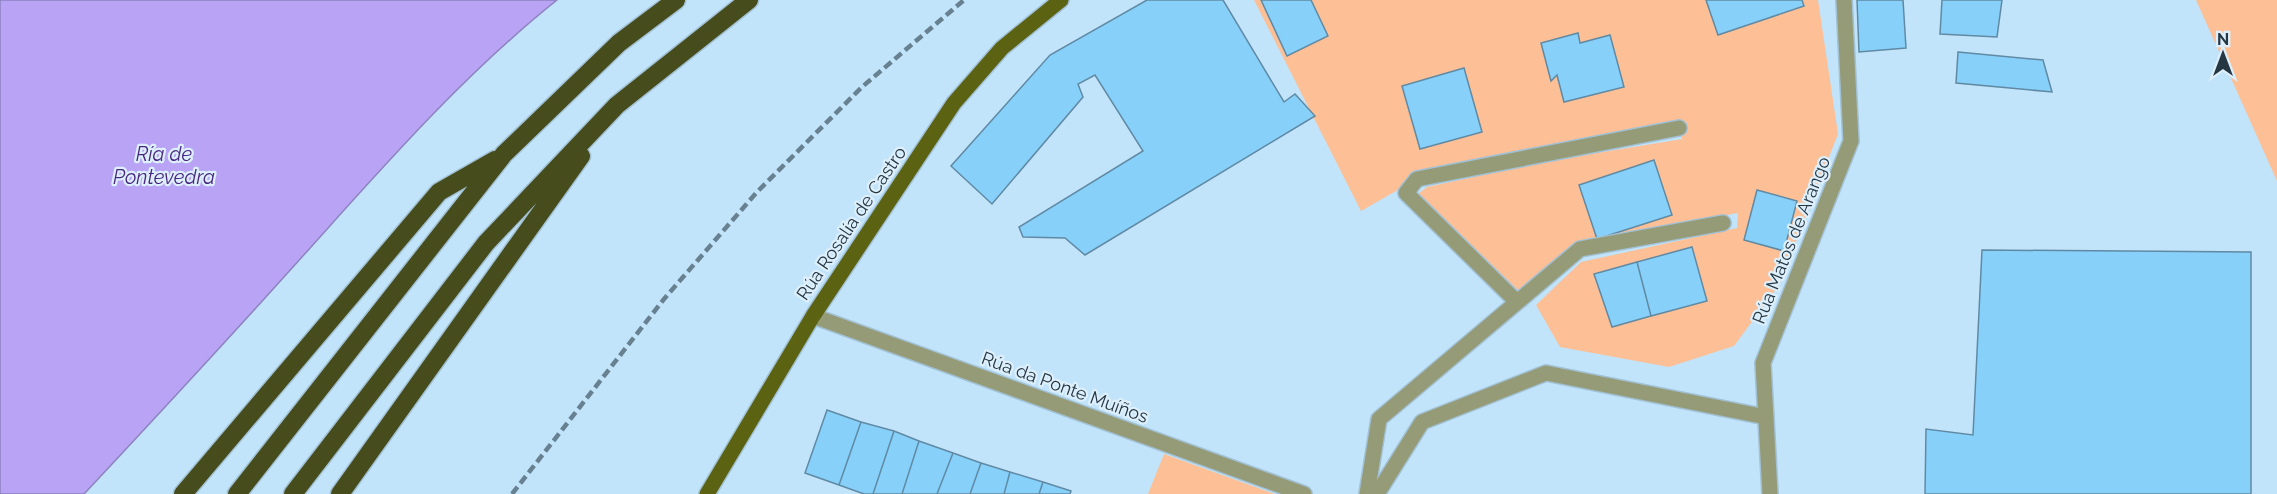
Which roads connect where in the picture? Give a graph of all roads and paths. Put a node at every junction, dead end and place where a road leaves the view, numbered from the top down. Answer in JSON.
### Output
{"nodes":[{"id":1,"x":676,"y":0,"type":"edge"},
{"id":2,"x":749,"y":0,"type":"edge"},
{"id":3,"x":1061,"y":0,"type":"edge"},
{"id":4,"x":1844,"y":0,"type":"edge"},
{"id":5,"x":618,"y":105,"type":"junction"},
{"id":6,"x":1679,"y":128,"type":"dead end"},
{"id":7,"x":504,"y":154,"type":"junction"},
{"id":8,"x":1723,"y":222,"type":"dead end"},
{"id":9,"x":1517,"y":302,"type":"junction"},
{"id":10,"x":813,"y":316,"type":"junction"},
{"id":11,"x":1766,"y":417,"type":"junction"},
{"id":12,"x":183,"y":494,"type":"edge"},
{"id":13,"x":237,"y":494,"type":"edge"},
{"id":14,"x":292,"y":494,"type":"edge"},
{"id":15,"x":340,"y":494,"type":"edge"},
{"id":16,"x":707,"y":494,"type":"edge"},
{"id":17,"x":1304,"y":494,"type":"edge"},
{"id":18,"x":1366,"y":494,"type":"edge"},
{"id":19,"x":1377,"y":494,"type":"edge"},
{"id":20,"x":1770,"y":494,"type":"edge"}],
"edges":[{"from":1,"to":7,"type":"highway"},
{"from":2,"to":5,"type":"highway"},
{"from":3,"to":10,"type":"main road","name":"Rúa Rosalía de Castro"},
{"from":4,"to":11,"type":"street","name":"Rúa Matos de Arango"},
{"from":5,"to":14,"type":"highway"},
{"from":5,"to":15,"type":"highway"},
{"from":6,"to":9,"type":"street"},
{"from":7,"to":12,"type":"highway"},
{"from":7,"to":13,"type":"highway"},
{"from":8,"to":9,"type":"street"},
{"from":9,"to":18,"type":"street"},
{"from":10,"to":16,"type":"main road","name":"Rúa Rosalía de Castro"},
{"from":10,"to":17,"type":"street","name":"Rúa da Ponte Muíños"},
{"from":11,"to":19,"type":"street"},
{"from":11,"to":20,"type":"street","name":"Rúa Matos de Arango"}]}
